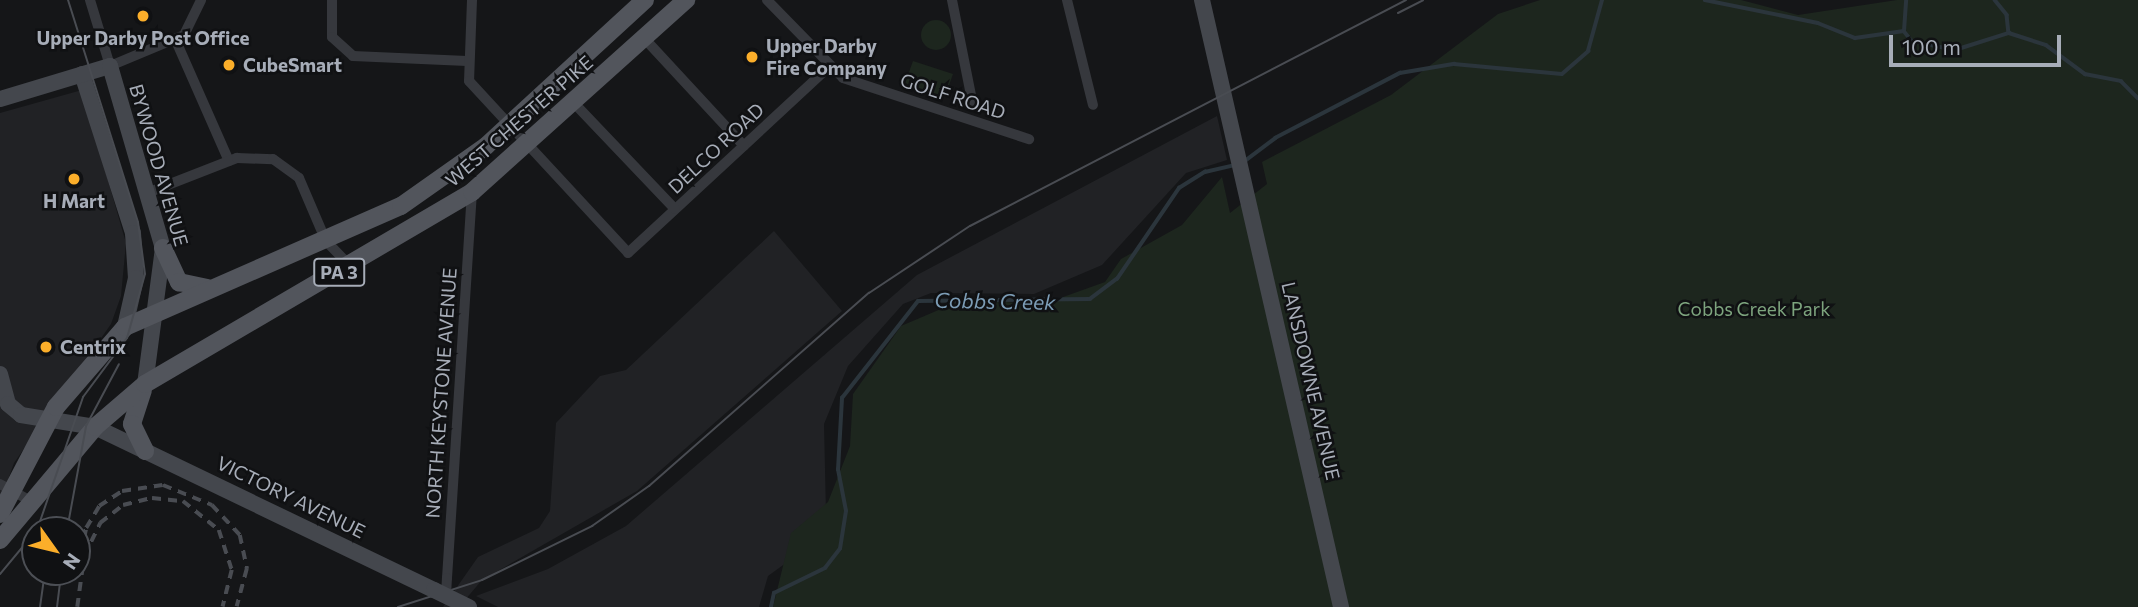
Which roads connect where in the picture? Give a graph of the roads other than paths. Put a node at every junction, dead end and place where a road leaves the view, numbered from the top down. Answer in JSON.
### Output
{"nodes":[{"id":1,"x":90,"y":0,"type":"edge"},
{"id":2,"x":201,"y":0,"type":"edge"},
{"id":3,"x":332,"y":0,"type":"edge"},
{"id":4,"x":472,"y":0,"type":"edge"},
{"id":5,"x":645,"y":0,"type":"edge"},
{"id":6,"x":685,"y":0,"type":"edge"},
{"id":7,"x":768,"y":0,"type":"edge"},
{"id":8,"x":952,"y":0,"type":"edge"},
{"id":9,"x":1067,"y":0,"type":"edge"},
{"id":10,"x":1202,"y":0,"type":"edge"},
{"id":11,"x":644,"y":38,"type":"junction"},
{"id":12,"x":176,"y":41,"type":"junction"},
{"id":13,"x":467,"y":61,"type":"junction"},
{"id":14,"x":110,"y":66,"type":"junction"},
{"id":15,"x":828,"y":68,"type":"junction"},
{"id":16,"x":82,"y":74,"type":"junction"},
{"id":17,"x":0,"y":99,"type":"edge"},
{"id":18,"x":574,"y":103,"type":"junction"},
{"id":19,"x":973,"y":105,"type":"dead end"},
{"id":20,"x":1093,"y":105,"type":"dead end"},
{"id":21,"x":506,"y":127,"type":"junction"},
{"id":22,"x":1029,"y":139,"type":"dead end"},
{"id":23,"x":744,"y":146,"type":"junction"},
{"id":24,"x":526,"y":148,"type":"junction"},
{"id":25,"x":229,"y":161,"type":"junction"},
{"id":26,"x":472,"y":192,"type":"junction"},
{"id":27,"x":147,"y":193,"type":"junction"},
{"id":28,"x":675,"y":209,"type":"junction"},
{"id":29,"x":326,"y":241,"type":"junction"},
{"id":30,"x":163,"y":248,"type":"junction"},
{"id":31,"x":350,"y":266,"type":"junction"},
{"id":32,"x":211,"y":288,"type":"junction"},
{"id":33,"x":158,"y":309,"type":"junction"},
{"id":34,"x":125,"y":327,"type":"junction"},
{"id":35,"x":0,"y":374,"type":"edge"},
{"id":36,"x":145,"y":384,"type":"junction"},
{"id":37,"x":47,"y":421,"type":"junction"},
{"id":38,"x":95,"y":428,"type":"junction"},
{"id":39,"x":145,"y":451,"type":"junction"},
{"id":40,"x":7,"y":486,"type":"edge"},
{"id":41,"x":32,"y":502,"type":"junction"},
{"id":42,"x":0,"y":514,"type":"edge"},
{"id":43,"x":0,"y":540,"type":"edge"},
{"id":44,"x":440,"y":593,"type":"junction"},
{"id":45,"x":468,"y":607,"type":"edge"},
{"id":46,"x":1341,"y":607,"type":"edge"}],
"edges":[{"from":1,"to":14,"type":"street","name":"BYWOOD AVENUE"},
{"from":2,"to":12,"type":"street"},
{"from":3,"to":13,"type":"street"},
{"from":4,"to":13,"type":"street"},
{"from":5,"to":21,"type":"main road","name":"WEST CHESTER PIKE","number":"PA 3"},
{"from":6,"to":11,"type":"main road","name":"WEST CHESTER PIKE","number":"PA 3"},
{"from":7,"to":15,"type":"street"},
{"from":8,"to":19,"type":"street","name":"GOLF ROAD"},
{"from":9,"to":20,"type":"street"},
{"from":10,"to":46,"type":"street","name":"LANSDOWNE AVENUE"},
{"from":11,"to":18,"type":"main road","name":"WEST CHESTER PIKE","number":"PA 3"},
{"from":11,"to":23,"type":"street"},
{"from":12,"to":14,"type":"street"},
{"from":12,"to":25,"type":"street"},
{"from":13,"to":21,"type":"street"},
{"from":14,"to":16,"type":"street"},
{"from":14,"to":27,"type":"street","name":"BYWOOD AVENUE"},
{"from":15,"to":22,"type":"street","name":"GOLF ROAD"},
{"from":15,"to":23,"type":"street","name":"DELCO ROAD"},
{"from":16,"to":17,"type":"street"},
{"from":16,"to":34,"type":"street"},
{"from":18,"to":24,"type":"main road","name":"WEST CHESTER PIKE","number":"PA 3"},
{"from":18,"to":28,"type":"street"},
{"from":21,"to":24,"type":"street"},
{"from":21,"to":29,"type":"main road","name":"WEST CHESTER PIKE","number":"PA 3"},
{"from":23,"to":28,"type":"street","name":"DELCO ROAD"},
{"from":24,"to":26,"type":"main road","name":"WEST CHESTER PIKE","number":"PA 3"},
{"from":24,"to":28,"type":"street","name":"DELCO ROAD"},
{"from":25,"to":27,"type":"street"},
{"from":25,"to":29,"type":"street"},
{"from":26,"to":31,"type":"main road","name":"WEST CHESTER PIKE","number":"PA 3"},
{"from":26,"to":44,"type":"street","name":"NORTH KEYSTONE AVENUE","bridge":true},
{"from":27,"to":30,"type":"street","name":"BYWOOD AVENUE"},
{"from":29,"to":31,"type":"street"},
{"from":29,"to":32,"type":"main road","name":"WEST CHESTER PIKE","number":"PA 3"},
{"from":30,"to":32,"type":"main road"},
{"from":30,"to":33,"type":"street","name":"BYWOOD AVENUE"},
{"from":31,"to":36,"type":"main road","name":"WEST CHESTER PIKE","number":"PA 3"},
{"from":32,"to":33,"type":"main road","name":"WEST CHESTER PIKE","number":"PA 3"},
{"from":33,"to":34,"type":"main road","name":"WEST CHESTER PIKE","number":"PA 3"},
{"from":33,"to":36,"type":"street","name":"BYWOOD AVENUE"},
{"from":34,"to":37,"type":"main road","name":"WEST CHESTER PIKE","number":"PA 3"},
{"from":35,"to":37,"type":"street","name":"VICTORY AVENUE"},
{"from":36,"to":38,"type":"main road","name":"WEST CHESTER PIKE","number":"PA 3"},
{"from":36,"to":39,"type":"main road"},
{"from":37,"to":38,"type":"street","name":"VICTORY AVENUE"},
{"from":37,"to":40,"type":"main road","name":"WEST CHESTER PIKE","number":"PA 3"},
{"from":38,"to":39,"type":"street","name":"VICTORY AVENUE"},
{"from":38,"to":41,"type":"main road","name":"WEST CHESTER PIKE","number":"PA 3"},
{"from":39,"to":44,"type":"street","name":"VICTORY AVENUE"},
{"from":40,"to":41,"type":"street"},
{"from":40,"to":42,"type":"main road","number":"PA 3"},
{"from":41,"to":43,"type":"main road","number":"PA 3"},
{"from":44,"to":45,"type":"street","name":"VICTORY AVENUE","bridge":true}]}
